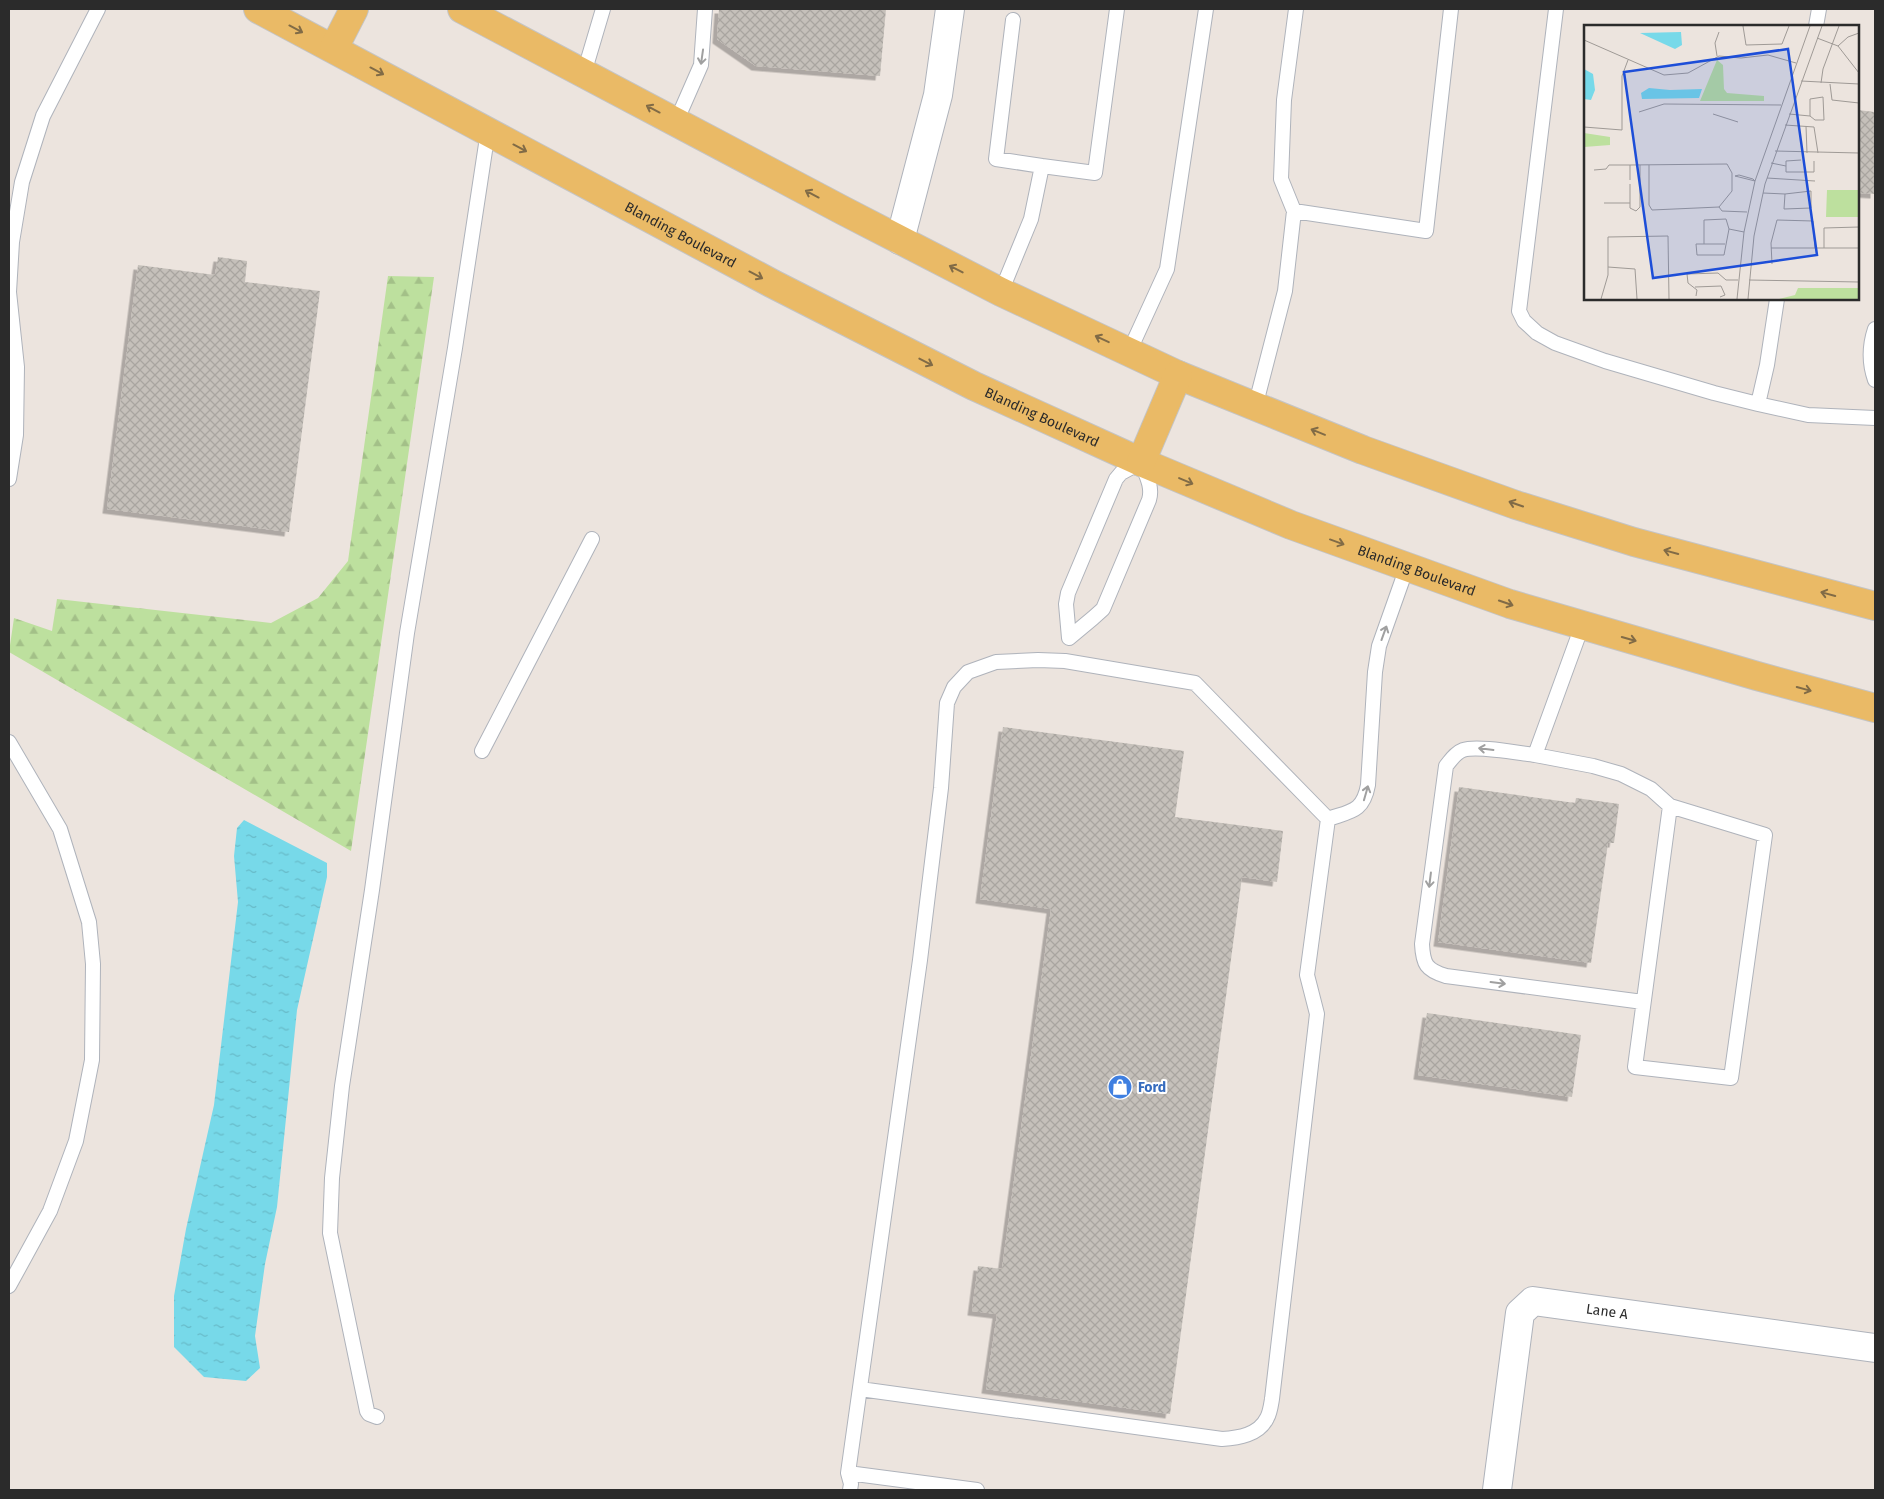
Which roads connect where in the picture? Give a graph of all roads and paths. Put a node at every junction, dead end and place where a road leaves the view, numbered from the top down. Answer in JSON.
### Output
{"nodes":[{"id":1,"x":98,"y":9,"type":"edge"},
{"id":2,"x":258,"y":9,"type":"edge"},
{"id":3,"x":354,"y":9,"type":"edge"},
{"id":4,"x":462,"y":9,"type":"edge"},
{"id":5,"x":603,"y":9,"type":"edge"},
{"id":6,"x":705,"y":9,"type":"edge"},
{"id":7,"x":950,"y":9,"type":"edge"},
{"id":8,"x":1117,"y":9,"type":"edge"},
{"id":9,"x":1206,"y":9,"type":"edge"},
{"id":10,"x":1296,"y":9,"type":"edge"},
{"id":11,"x":1451,"y":9,"type":"edge"},
{"id":12,"x":1556,"y":9,"type":"edge"},
{"id":13,"x":1819,"y":9,"type":"edge"},
{"id":14,"x":1014,"y":20,"type":"dead end"},
{"id":15,"x":1816,"y":25,"type":"edge"},
{"id":16,"x":334,"y":48,"type":"junction"},
{"id":17,"x":584,"y":73,"type":"junction"},
{"id":18,"x":676,"y":122,"type":"junction"},
{"id":19,"x":488,"y":130,"type":"junction"},
{"id":20,"x":1042,"y":166,"type":"junction"},
{"id":21,"x":1294,"y":211,"type":"junction"},
{"id":22,"x":900,"y":240,"type":"junction"},
{"id":23,"x":1002,"y":292,"type":"junction"},
{"id":24,"x":1777,"y":300,"type":"edge"},
{"id":25,"x":1875,"y":330,"type":"edge"},
{"id":26,"x":1129,"y":352,"type":"junction"},
{"id":27,"x":1178,"y":375,"type":"junction"},
{"id":28,"x":1875,"y":380,"type":"edge"},
{"id":29,"x":1758,"y":404,"type":"junction"},
{"id":30,"x":1255,"y":406,"type":"junction"},
{"id":31,"x":1875,"y":418,"type":"edge"},
{"id":32,"x":1141,"y":462,"type":"junction"},
{"id":33,"x":9,"y":479,"type":"edge"},
{"id":34,"x":592,"y":539,"type":"dead end"},
{"id":35,"x":1406,"y":567,"type":"junction"},
{"id":36,"x":1875,"y":606,"type":"edge"},
{"id":37,"x":1582,"y":626,"type":"junction"},
{"id":38,"x":1069,"y":638,"type":"junction"},
{"id":39,"x":1065,"y":662,"type":"junction"},
{"id":40,"x":1875,"y":708,"type":"edge"},
{"id":41,"x":9,"y":742,"type":"edge"},
{"id":42,"x":482,"y":751,"type":"dead end"},
{"id":43,"x":1535,"y":755,"type":"junction"},
{"id":44,"x":1670,"y":806,"type":"junction"},
{"id":45,"x":1328,"y":819,"type":"junction"},
{"id":46,"x":1643,"y":1002,"type":"junction"},
{"id":47,"x":9,"y":1286,"type":"edge"},
{"id":48,"x":1875,"y":1348,"type":"edge"},
{"id":49,"x":860,"y":1389,"type":"junction"},
{"id":50,"x":377,"y":1417,"type":"dead end"},
{"id":51,"x":848,"y":1473,"type":"junction"},
{"id":52,"x":850,"y":1490,"type":"edge"},
{"id":53,"x":977,"y":1490,"type":"edge"},
{"id":54,"x":1496,"y":1490,"type":"edge"}],
"edges":[{"from":1,"to":33,"type":"lane"},
{"from":2,"to":16,"type":"main road","name":"Blanding Boulevard","one_way":true},
{"from":3,"to":16,"type":"main road"},
{"from":4,"to":17,"type":"main road"},
{"from":5,"to":17,"type":"lane"},
{"from":6,"to":18,"type":"lane","one_way":true},
{"from":7,"to":22,"type":"street"},
{"from":8,"to":20,"type":"lane"},
{"from":9,"to":26,"type":"lane"},
{"from":10,"to":21,"type":"lane"},
{"from":11,"to":21,"type":"lane"},
{"from":12,"to":29,"type":"lane"},
{"from":13,"to":15,"type":"lane"},
{"from":14,"to":20,"type":"lane"},
{"from":16,"to":19,"type":"main road","name":"Blanding Boulevard","one_way":true},
{"from":18,"to":17,"type":"main road","one_way":true},
{"from":22,"to":18,"type":"main road","one_way":true},
{"from":19,"to":32,"type":"main road","name":"Blanding Boulevard","one_way":true},
{"from":19,"to":50,"type":"lane"},
{"from":20,"to":23,"type":"lane"},
{"from":21,"to":30,"type":"lane"},
{"from":23,"to":22,"type":"main road","one_way":true},
{"from":26,"to":23,"type":"main road","one_way":true},
{"from":24,"to":29,"type":"lane"},
{"from":25,"to":28,"type":"lane"},
{"from":26,"to":27,"type":"main road"},
{"from":27,"to":30,"type":"main road"},
{"from":27,"to":32,"type":"main road"},
{"from":29,"to":31,"type":"lane"},
{"from":36,"to":30,"type":"main road","one_way":true},
{"from":32,"to":35,"type":"main road","name":"Blanding Boulevard","one_way":true},
{"from":32,"to":38,"type":"lane"},
{"from":32,"to":38,"type":"lane"},
{"from":34,"to":42,"type":"lane"},
{"from":35,"to":37,"type":"main road","name":"Blanding Boulevard","one_way":true},
{"from":45,"to":35,"type":"lane","one_way":true},
{"from":37,"to":40,"type":"main road","name":"Blanding Boulevard","one_way":true},
{"from":37,"to":43,"type":"lane"},
{"from":38,"to":39,"type":"lane"},
{"from":39,"to":45,"type":"lane"},
{"from":39,"to":49,"type":"lane"},
{"from":41,"to":47,"type":"lane"},
{"from":43,"to":44,"type":"lane"},
{"from":43,"to":46,"type":"lane","one_way":true},
{"from":44,"to":46,"type":"lane"},
{"from":44,"to":46,"type":"lane"},
{"from":45,"to":49,"type":"lane"},
{"from":48,"to":54,"type":"street","name":"Lane A"},
{"from":49,"to":51,"type":"lane"},
{"from":51,"to":52,"type":"lane"},
{"from":51,"to":53,"type":"lane"}]}
